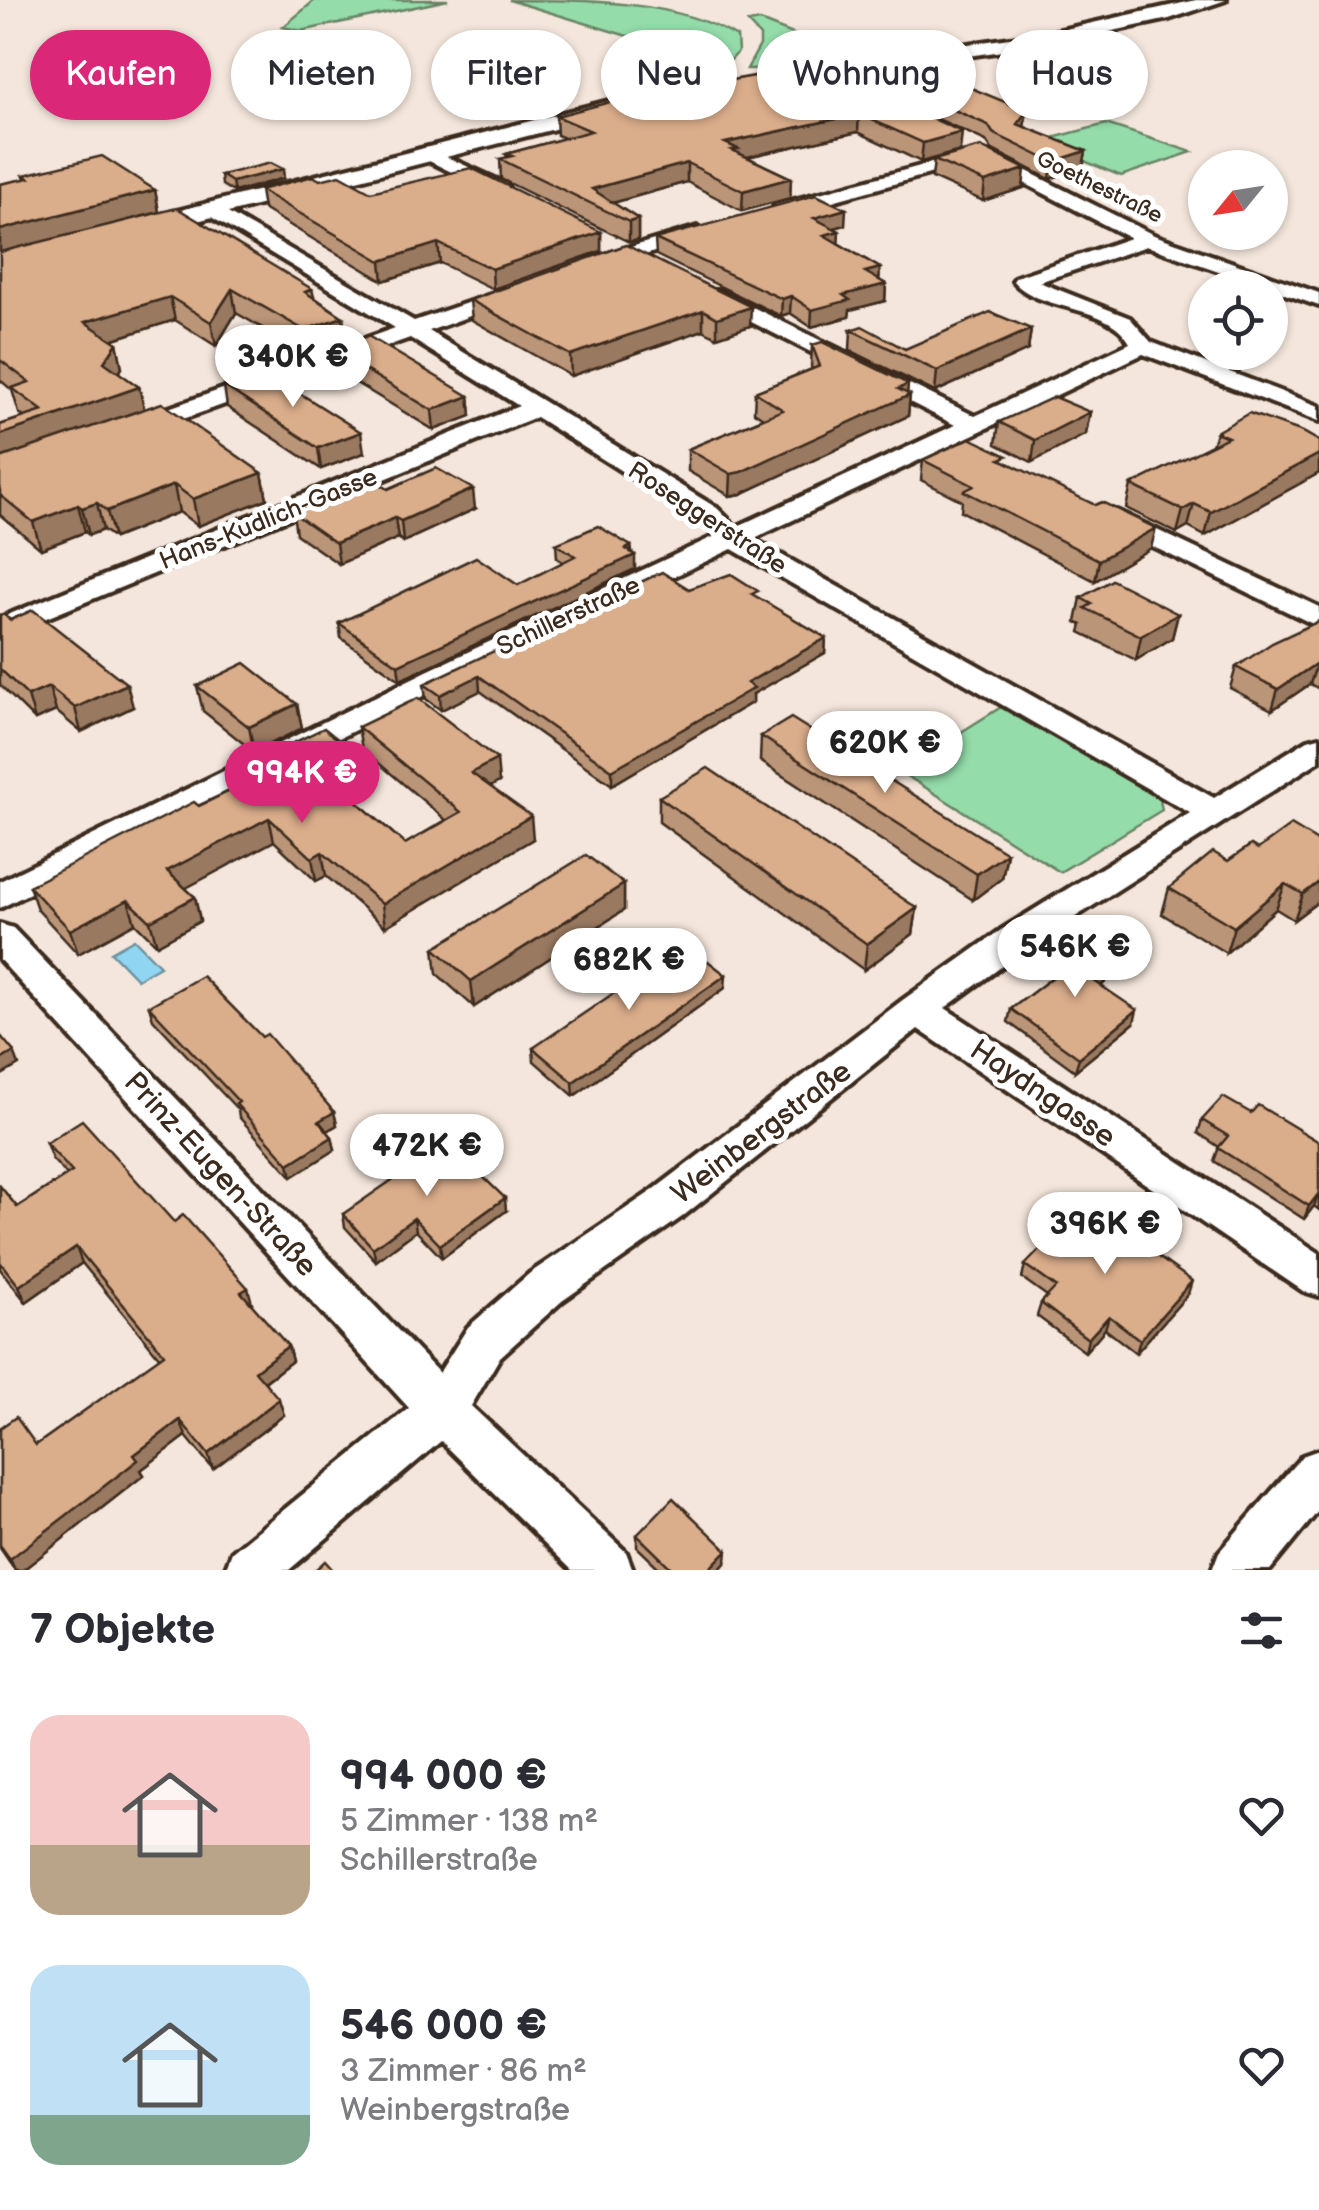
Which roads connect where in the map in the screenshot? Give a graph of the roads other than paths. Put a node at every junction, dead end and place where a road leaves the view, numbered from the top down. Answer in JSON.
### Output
{"nodes":[{"id":1,"x":1217,"y":0,"type":"edge"},
{"id":2,"x":976,"y":50,"type":"edge"},
{"id":3,"x":757,"y":80,"type":"edge"},
{"id":4,"x":746,"y":82,"type":"edge"},
{"id":5,"x":601,"y":110,"type":"edge"},
{"id":6,"x":427,"y":153,"type":"junction"},
{"id":7,"x":521,"y":199,"type":"edge"},
{"id":8,"x":206,"y":209,"type":"junction"},
{"id":9,"x":758,"y":216,"type":"edge"},
{"id":10,"x":721,"y":226,"type":"edge"},
{"id":11,"x":112,"y":235,"type":"edge"},
{"id":12,"x":597,"y":237,"type":"edge"},
{"id":13,"x":1147,"y":238,"type":"junction"},
{"id":14,"x":628,"y":252,"type":"junction"},
{"id":15,"x":664,"y":270,"type":"edge"},
{"id":16,"x":573,"y":272,"type":"edge"},
{"id":17,"x":536,"y":286,"type":"edge"},
{"id":18,"x":699,"y":288,"type":"edge"},
{"id":19,"x":1319,"y":300,"type":"edge"},
{"id":20,"x":413,"y":330,"type":"junction"},
{"id":21,"x":1142,"y":346,"type":"junction"},
{"id":22,"x":536,"y":408,"type":"junction"},
{"id":23,"x":1319,"y":414,"type":"edge"},
{"id":24,"x":110,"y":437,"type":"edge"},
{"id":25,"x":968,"y":437,"type":"junction"},
{"id":26,"x":1097,"y":509,"type":"edge"},
{"id":27,"x":732,"y":538,"type":"junction"},
{"id":28,"x":1319,"y":618,"type":"edge"},
{"id":29,"x":0,"y":628,"type":"edge"},
{"id":30,"x":1319,"y":748,"type":"edge"},
{"id":31,"x":1215,"y":813,"type":"junction"},
{"id":32,"x":0,"y":896,"type":"edge"},
{"id":33,"x":0,"y":937,"type":"edge"},
{"id":34,"x":917,"y":1009,"type":"junction"},
{"id":35,"x":1319,"y":1277,"type":"edge"},
{"id":36,"x":442,"y":1410,"type":"junction"},
{"id":37,"x":1319,"y":1472,"type":"edge"},
{"id":38,"x":250,"y":1570,"type":"edge"},
{"id":39,"x":608,"y":1570,"type":"edge"},
{"id":40,"x":1237,"y":1570,"type":"edge"}],
"edges":[{"from":1,"to":2,"type":"street"},
{"from":3,"to":4,"type":"street"},
{"from":5,"to":6,"type":"street"},
{"from":6,"to":7,"type":"street"},
{"from":6,"to":8,"type":"street"},
{"from":8,"to":11,"type":"street"},
{"from":8,"to":20,"type":"street","name":"Roseggerstraße"},
{"from":9,"to":13,"type":"street","name":"Goethestraße"},
{"from":10,"to":14,"type":"street"},
{"from":12,"to":14,"type":"street"},
{"from":13,"to":19,"type":"street","name":"Goethestraße"},
{"from":13,"to":21,"type":"street"},
{"from":14,"to":15,"type":"street"},
{"from":14,"to":16,"type":"street"},
{"from":17,"to":20,"type":"street"},
{"from":18,"to":25,"type":"street"},
{"from":20,"to":22,"type":"street","name":"Roseggerstraße"},
{"from":20,"to":24,"type":"street"},
{"from":21,"to":23,"type":"street"},
{"from":21,"to":25,"type":"street","name":"Schillerstraße"},
{"from":22,"to":27,"type":"street","name":"Roseggerstraße"},
{"from":22,"to":29,"type":"street","name":"Hans-Kudlich-Gasse"},
{"from":25,"to":27,"type":"street","name":"Schillerstraße"},
{"from":26,"to":28,"type":"street"},
{"from":27,"to":31,"type":"street","name":"Roseggerstraße"},
{"from":27,"to":32,"type":"street","name":"Schillerstraße"},
{"from":30,"to":31,"type":"street","name":"Weinbergstraße"},
{"from":31,"to":34,"type":"street","name":"Weinbergstraße"},
{"from":33,"to":36,"type":"street","name":"Prinz-Eugen-Straße"},
{"from":34,"to":35,"type":"street","name":"Haydngasse"},
{"from":34,"to":36,"type":"street","name":"Weinbergstraße"},
{"from":36,"to":38,"type":"street","name":"Weinbergstraße"},
{"from":36,"to":39,"type":"street","name":"Prinz-Eugen-Straße"},
{"from":37,"to":40,"type":"street"}]}
